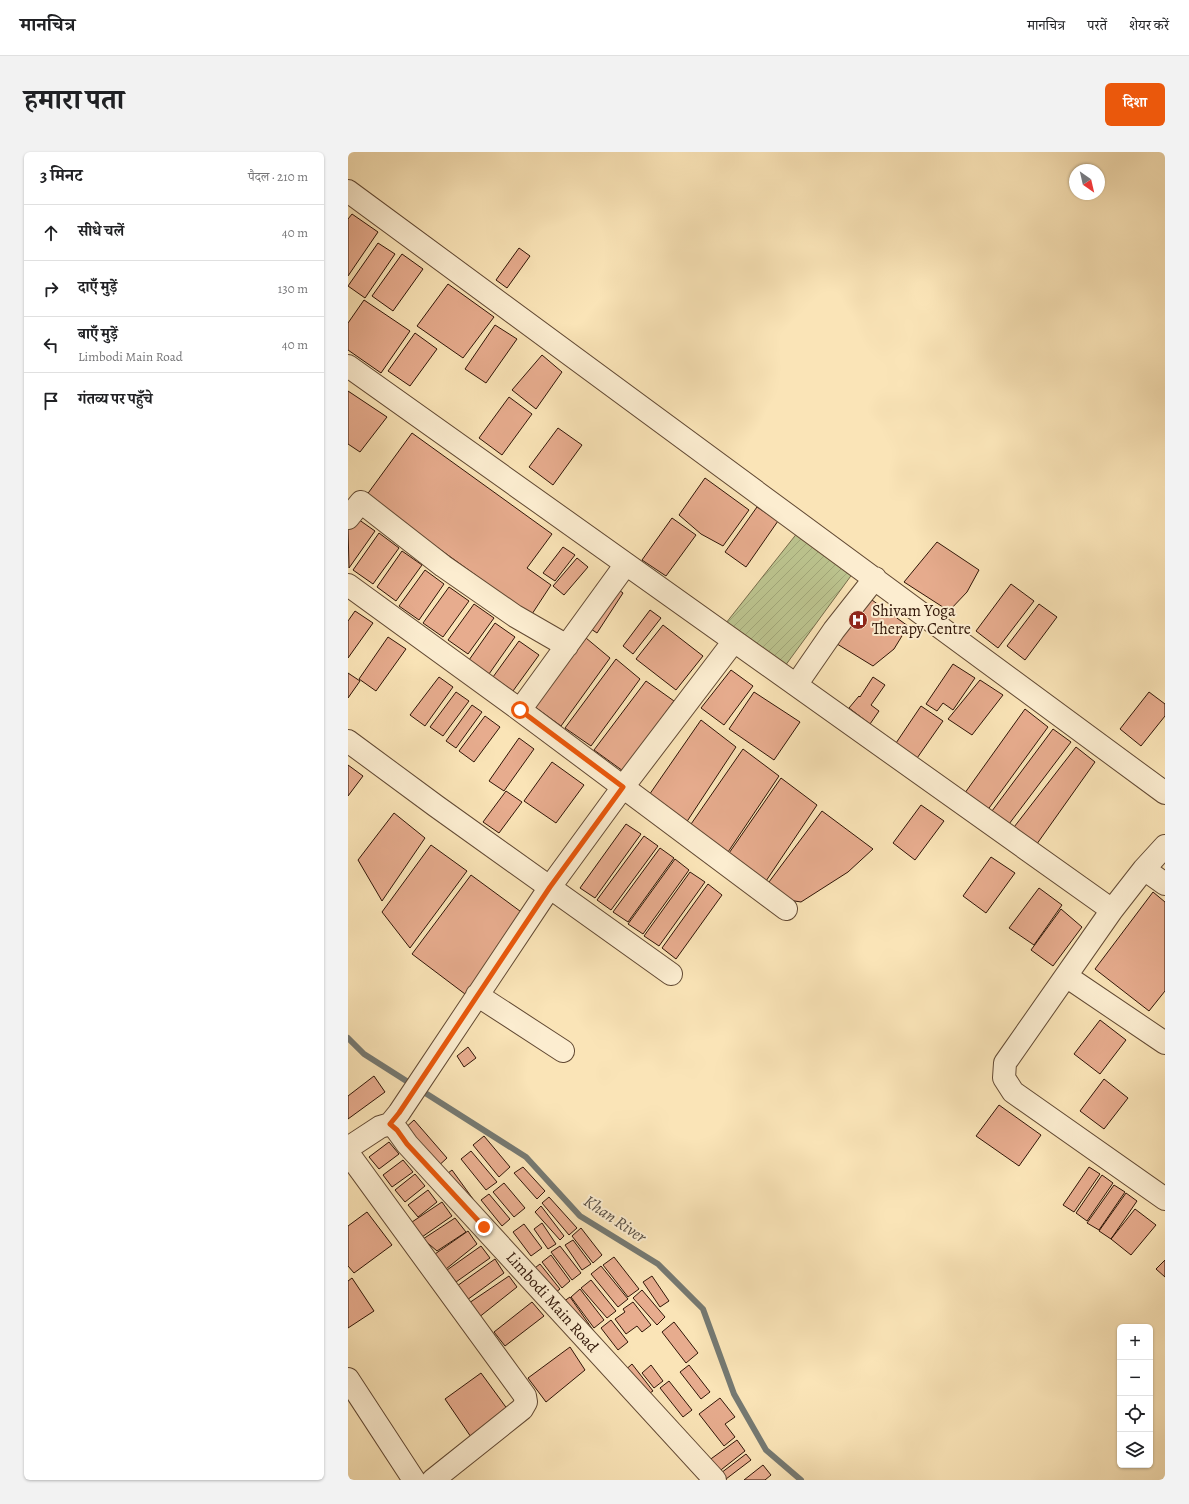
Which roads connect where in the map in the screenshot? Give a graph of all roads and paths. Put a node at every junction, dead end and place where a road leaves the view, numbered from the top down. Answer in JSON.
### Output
{"nodes":[{"id":1,"x":348,"y":191,"type":"edge"},
{"id":2,"x":348,"y":366,"type":"edge"},
{"id":3,"x":348,"y":518,"type":"edge"},
{"id":4,"x":626,"y":564,"type":"junction"},
{"id":5,"x":875,"y":578,"type":"junction"},
{"id":6,"x":348,"y":585,"type":"edge"},
{"id":7,"x":734,"y":641,"type":"junction"},
{"id":8,"x":567,"y":646,"type":"junction"},
{"id":9,"x":796,"y":685,"type":"junction"},
{"id":10,"x":520,"y":710,"type":"junction"},
{"id":11,"x":348,"y":741,"type":"edge"},
{"id":12,"x":623,"y":787,"type":"junction"},
{"id":13,"x":1165,"y":792,"type":"edge"},
{"id":14,"x":1165,"y":846,"type":"edge"},
{"id":15,"x":1144,"y":868,"type":"junction"},
{"id":16,"x":1165,"y":884,"type":"edge"},
{"id":17,"x":550,"y":887,"type":"junction"},
{"id":18,"x":786,"y":909,"type":"dead end"},
{"id":19,"x":1112,"y":910,"type":"junction"},
{"id":20,"x":671,"y":974,"type":"dead end"},
{"id":21,"x":1066,"y":976,"type":"junction"},
{"id":22,"x":478,"y":995,"type":"junction"},
{"id":23,"x":1165,"y":1043,"type":"edge"},
{"id":24,"x":563,"y":1051,"type":"dead end"},
{"id":25,"x":390,"y":1124,"type":"junction"},
{"id":26,"x":348,"y":1148,"type":"edge"},
{"id":27,"x":348,"y":1153,"type":"edge"},
{"id":28,"x":1165,"y":1199,"type":"edge"},
{"id":29,"x":348,"y":1379,"type":"edge"},
{"id":30,"x":414,"y":1480,"type":"edge"},
{"id":31,"x":433,"y":1480,"type":"edge"},
{"id":32,"x":715,"y":1480,"type":"edge"}],
"edges":[{"from":1,"to":5,"type":"street"},
{"from":2,"to":4,"type":"street"},
{"from":3,"to":8,"type":"street"},
{"from":4,"to":7,"type":"street"},
{"from":4,"to":8,"type":"street"},
{"from":5,"to":9,"type":"street"},
{"from":5,"to":13,"type":"street"},
{"from":6,"to":10,"type":"street"},
{"from":7,"to":9,"type":"street"},
{"from":7,"to":12,"type":"street"},
{"from":8,"to":10,"type":"street"},
{"from":9,"to":19,"type":"street"},
{"from":10,"to":12,"type":"street"},
{"from":11,"to":17,"type":"street"},
{"from":12,"to":17,"type":"street"},
{"from":12,"to":18,"type":"street"},
{"from":14,"to":15,"type":"street"},
{"from":15,"to":16,"type":"street"},
{"from":15,"to":19,"type":"street"},
{"from":17,"to":20,"type":"street"},
{"from":17,"to":22,"type":"street"},
{"from":19,"to":21,"type":"street"},
{"from":21,"to":23,"type":"street"},
{"from":21,"to":28,"type":"street"},
{"from":22,"to":24,"type":"street"},
{"from":22,"to":25,"type":"street"},
{"from":25,"to":26,"type":"street"},
{"from":25,"to":32,"type":"street","name":"Limbodi Main Road"},
{"from":27,"to":31,"type":"street"},
{"from":29,"to":30,"type":"street"}]}
